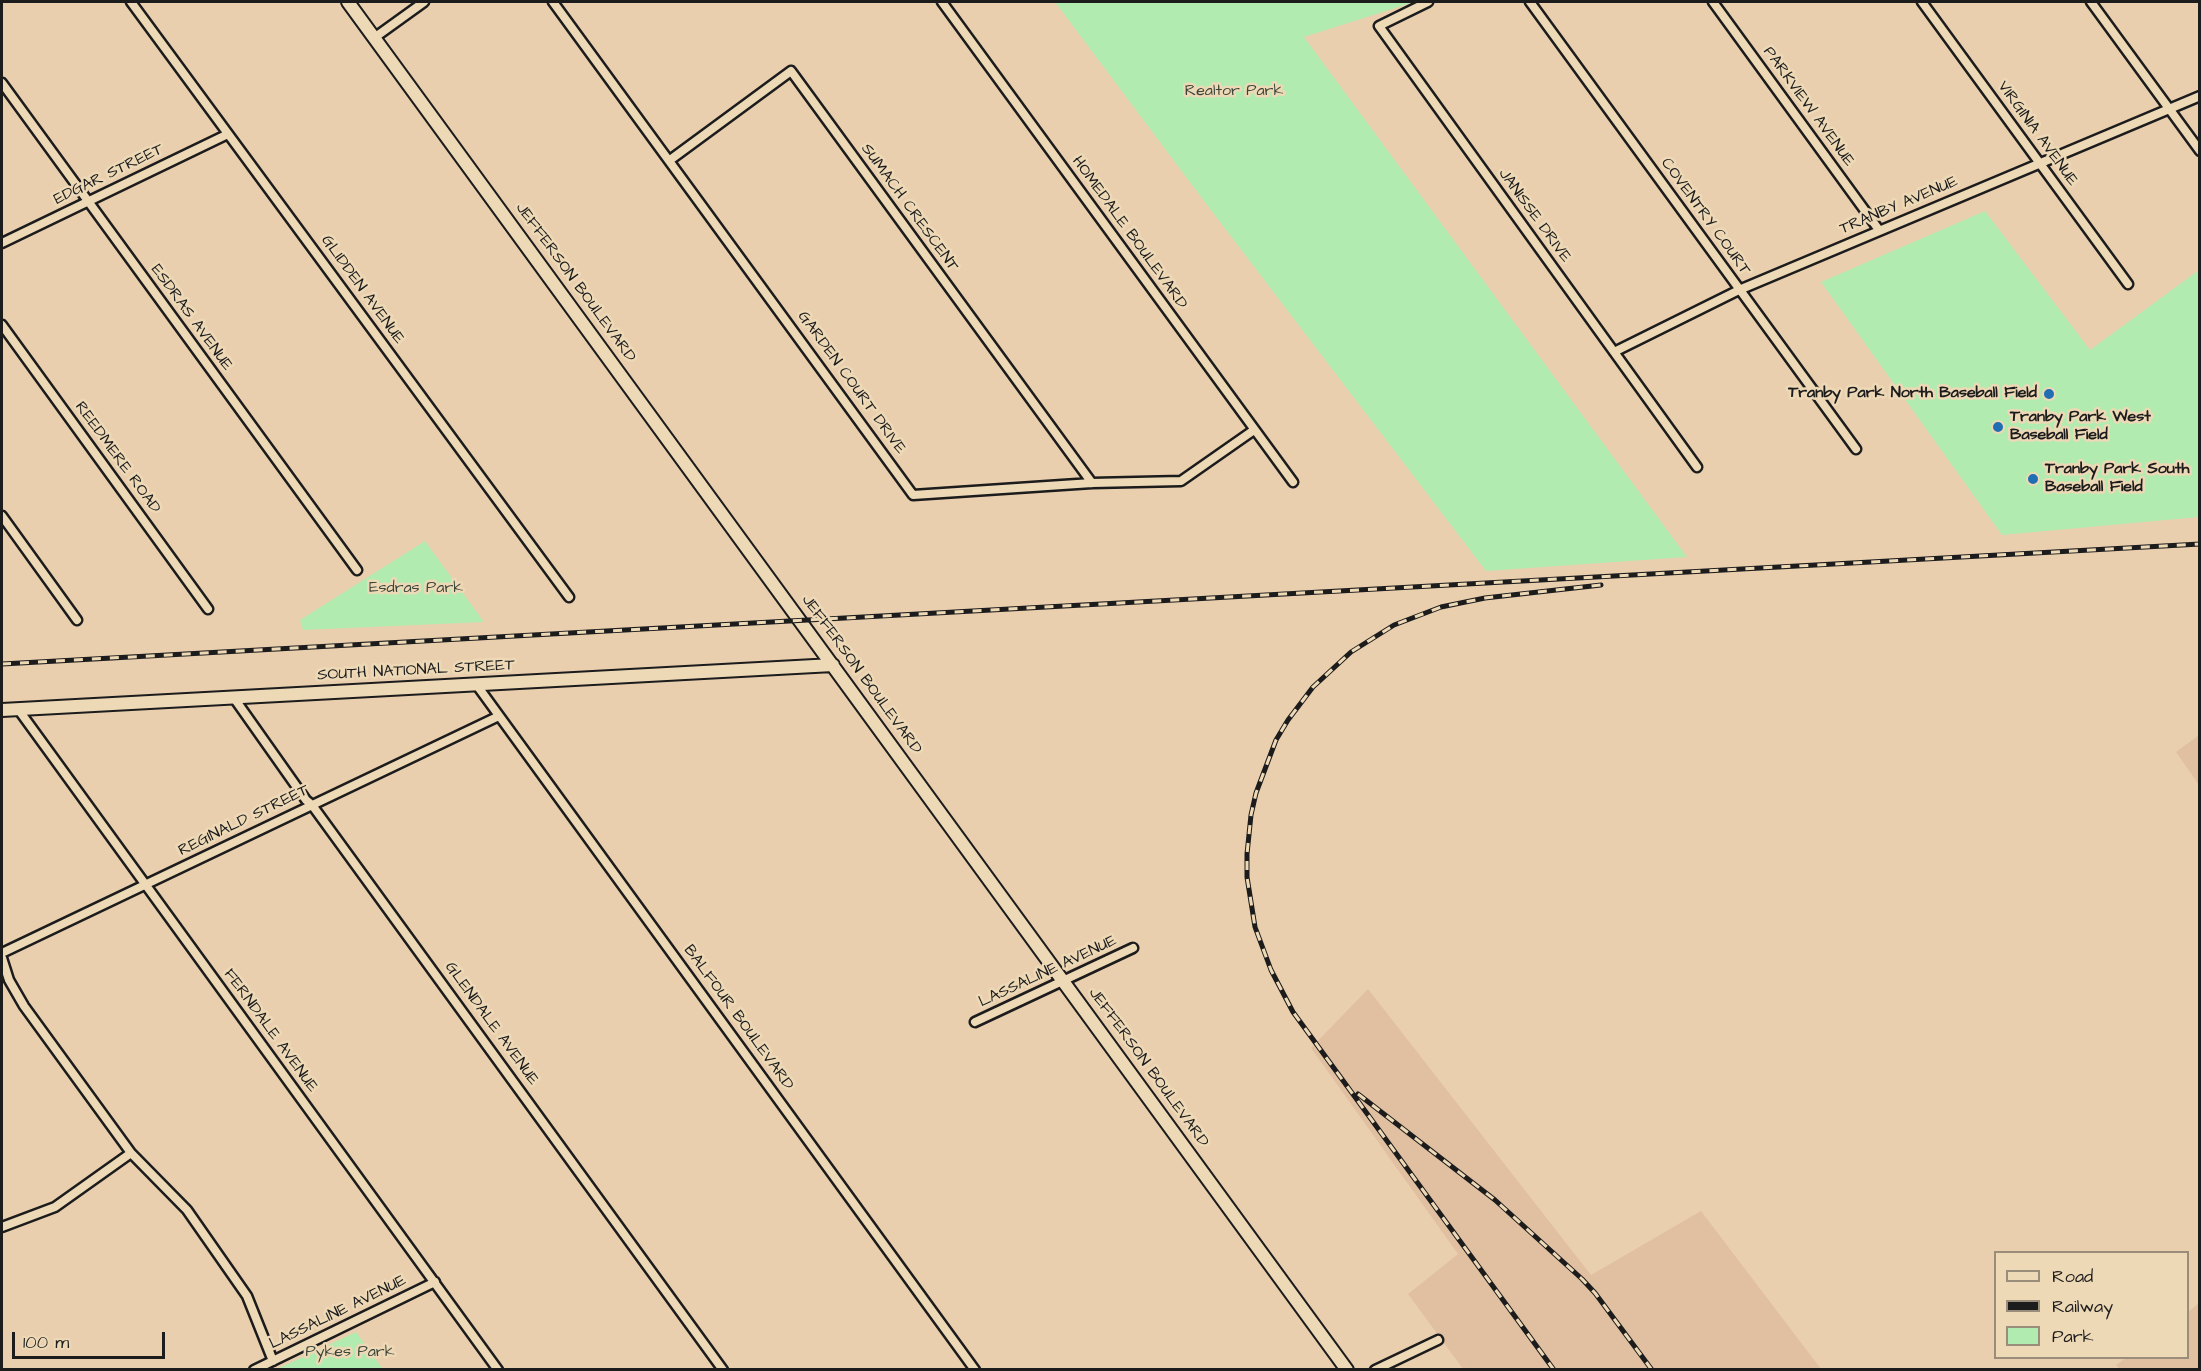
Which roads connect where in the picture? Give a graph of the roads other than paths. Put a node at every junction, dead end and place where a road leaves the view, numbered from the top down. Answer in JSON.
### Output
{"nodes":[{"id":1,"x":131,"y":2,"type":"edge"},
{"id":2,"x":348,"y":2,"type":"edge"},
{"id":3,"x":424,"y":2,"type":"edge"},
{"id":4,"x":553,"y":2,"type":"edge"},
{"id":5,"x":942,"y":2,"type":"edge"},
{"id":6,"x":1428,"y":2,"type":"edge"},
{"id":7,"x":1530,"y":2,"type":"edge"},
{"id":8,"x":1713,"y":2,"type":"edge"},
{"id":9,"x":1922,"y":2,"type":"edge"},
{"id":10,"x":2091,"y":2,"type":"edge"},
{"id":11,"x":374,"y":38,"type":"junction"},
{"id":12,"x":2,"y":83,"type":"edge"},
{"id":13,"x":2199,"y":96,"type":"edge"},
{"id":14,"x":2168,"y":109,"type":"junction"},
{"id":15,"x":228,"y":134,"type":"junction"},
{"id":16,"x":2199,"y":151,"type":"edge"},
{"id":17,"x":670,"y":160,"type":"junction"},
{"id":18,"x":2041,"y":164,"type":"junction"},
{"id":19,"x":88,"y":202,"type":"junction"},
{"id":20,"x":1880,"y":230,"type":"junction"},
{"id":21,"x":2,"y":243,"type":"edge"},
{"id":22,"x":2128,"y":284,"type":"dead end"},
{"id":23,"x":1739,"y":290,"type":"junction"},
{"id":24,"x":2,"y":325,"type":"edge"},
{"id":25,"x":1614,"y":352,"type":"junction"},
{"id":26,"x":1254,"y":430,"type":"junction"},
{"id":27,"x":1856,"y":449,"type":"dead end"},
{"id":28,"x":1697,"y":467,"type":"dead end"},
{"id":29,"x":1293,"y":482,"type":"dead end"},
{"id":30,"x":1092,"y":483,"type":"junction"},
{"id":31,"x":2,"y":516,"type":"edge"},
{"id":32,"x":357,"y":570,"type":"dead end"},
{"id":33,"x":569,"y":597,"type":"dead end"},
{"id":34,"x":208,"y":609,"type":"dead end"},
{"id":35,"x":77,"y":620,"type":"dead end"},
{"id":36,"x":833,"y":665,"type":"junction"},
{"id":37,"x":476,"y":684,"type":"junction"},
{"id":38,"x":234,"y":698,"type":"junction"},
{"id":39,"x":18,"y":709,"type":"junction"},
{"id":40,"x":2,"y":710,"type":"edge"},
{"id":41,"x":499,"y":716,"type":"junction"},
{"id":42,"x":312,"y":805,"type":"junction"},
{"id":43,"x":146,"y":885,"type":"junction"},
{"id":44,"x":1133,"y":948,"type":"dead end"},
{"id":45,"x":2,"y":956,"type":"edge"},
{"id":46,"x":1064,"y":981,"type":"junction"},
{"id":47,"x":975,"y":1022,"type":"dead end"},
{"id":48,"x":131,"y":1153,"type":"junction"},
{"id":49,"x":2,"y":1227,"type":"edge"},
{"id":50,"x":435,"y":1282,"type":"junction"},
{"id":51,"x":1438,"y":1340,"type":"dead end"},
{"id":52,"x":273,"y":1360,"type":"junction"},
{"id":53,"x":255,"y":1370,"type":"edge"},
{"id":54,"x":498,"y":1370,"type":"edge"},
{"id":55,"x":723,"y":1370,"type":"edge"},
{"id":56,"x":975,"y":1370,"type":"edge"},
{"id":57,"x":1347,"y":1370,"type":"edge"},
{"id":58,"x":1375,"y":1370,"type":"edge"}],
"edges":[{"from":1,"to":15,"type":"street","name":"GLIDDEN AVENUE"},
{"from":2,"to":11,"type":"street","name":"JEFFERSON BOULEVARD"},
{"from":3,"to":11,"type":"street"},
{"from":4,"to":17,"type":"street","name":"GARDEN COURT DRIVE"},
{"from":5,"to":26,"type":"street","name":"HOMEDALE BOULEVARD"},
{"from":6,"to":25,"type":"street","name":"JANISSE DRIVE"},
{"from":7,"to":23,"type":"street","name":"COVENTRY COURT"},
{"from":8,"to":20,"type":"street","name":"PARKVIEW AVENUE"},
{"from":9,"to":18,"type":"street","name":"VIRGINIA AVENUE"},
{"from":10,"to":14,"type":"street"},
{"from":11,"to":36,"type":"street","name":"JEFFERSON BOULEVARD"},
{"from":12,"to":19,"type":"street","name":"ESDRAS AVENUE"},
{"from":13,"to":14,"type":"street","name":"TRANBY AVENUE"},
{"from":14,"to":16,"type":"street"},
{"from":14,"to":18,"type":"street","name":"TRANBY AVENUE"},
{"from":15,"to":19,"type":"street","name":"EDGAR STREET"},
{"from":15,"to":33,"type":"street","name":"GLIDDEN AVENUE"},
{"from":17,"to":30,"type":"street","name":"GARDEN COURT DRIVE"},
{"from":17,"to":30,"type":"street","name":"SUMACH CRESCENT"},
{"from":18,"to":20,"type":"street","name":"TRANBY AVENUE"},
{"from":18,"to":22,"type":"street","name":"VIRGINIA AVENUE"},
{"from":19,"to":21,"type":"street","name":"EDGAR STREET"},
{"from":19,"to":32,"type":"street","name":"ESDRAS AVENUE"},
{"from":20,"to":23,"type":"street","name":"TRANBY AVENUE"},
{"from":23,"to":25,"type":"street","name":"TRANBY AVENUE"},
{"from":23,"to":27,"type":"street","name":"COVENTRY COURT"},
{"from":24,"to":34,"type":"street","name":"REEDMERE ROAD"},
{"from":25,"to":28,"type":"street","name":"JANISSE DRIVE"},
{"from":26,"to":29,"type":"street","name":"HOMEDALE BOULEVARD"},
{"from":26,"to":30,"type":"street","name":"GARDEN COURT DRIVE"},
{"from":31,"to":35,"type":"street"},
{"from":36,"to":37,"type":"street","name":"SOUTH NATIONAL STREET"},
{"from":36,"to":46,"type":"street","name":"JEFFERSON BOULEVARD"},
{"from":37,"to":38,"type":"street","name":"SOUTH NATIONAL STREET"},
{"from":37,"to":41,"type":"street","name":"BALFOUR BOULEVARD"},
{"from":38,"to":39,"type":"street","name":"SOUTH NATIONAL STREET"},
{"from":38,"to":42,"type":"street","name":"GLENDALE AVENUE"},
{"from":39,"to":40,"type":"street","name":"SOUTH NATIONAL STREET"},
{"from":39,"to":43,"type":"street","name":"FERNDALE AVENUE"},
{"from":41,"to":42,"type":"street","name":"REGINALD STREET"},
{"from":41,"to":56,"type":"street","name":"BALFOUR BOULEVARD"},
{"from":42,"to":43,"type":"street","name":"REGINALD STREET"},
{"from":42,"to":55,"type":"street","name":"GLENDALE AVENUE"},
{"from":43,"to":45,"type":"street","name":"REGINALD STREET"},
{"from":43,"to":50,"type":"street","name":"FERNDALE AVENUE"},
{"from":44,"to":46,"type":"street","name":"LASSALINE AVENUE"},
{"from":45,"to":48,"type":"street"},
{"from":46,"to":47,"type":"street","name":"LASSALINE AVENUE"},
{"from":46,"to":57,"type":"street","name":"JEFFERSON BOULEVARD"},
{"from":48,"to":49,"type":"street"},
{"from":48,"to":52,"type":"street"},
{"from":50,"to":52,"type":"street","name":"LASSALINE AVENUE"},
{"from":50,"to":54,"type":"street","name":"FERNDALE AVENUE"},
{"from":51,"to":58,"type":"street"},
{"from":52,"to":53,"type":"street","name":"LASSALINE AVENUE"}]}
